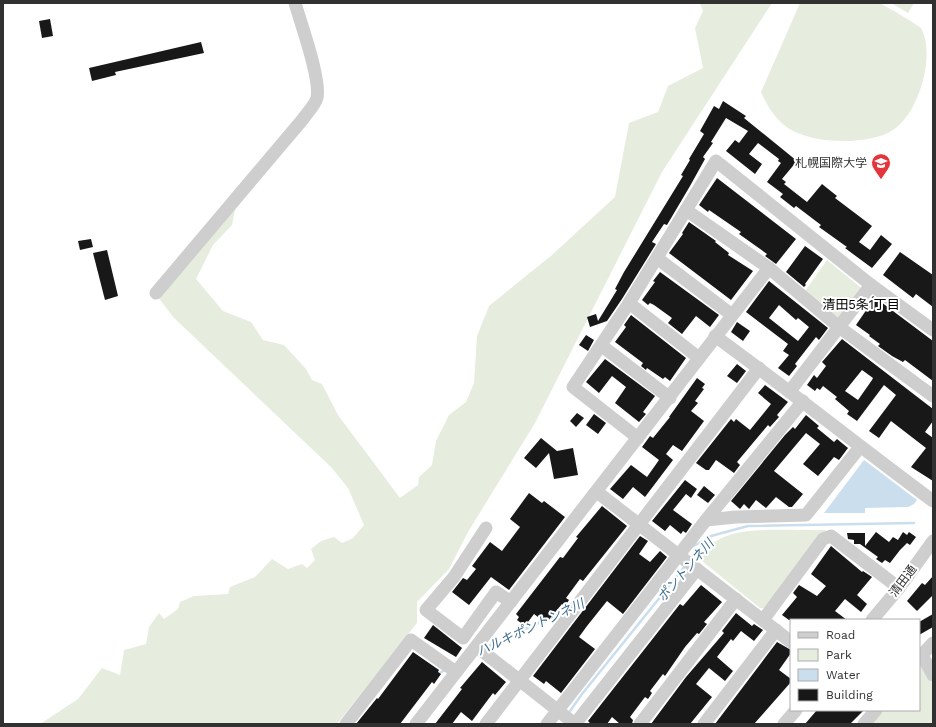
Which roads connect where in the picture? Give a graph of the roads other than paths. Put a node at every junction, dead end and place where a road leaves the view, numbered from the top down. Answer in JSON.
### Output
{"nodes":[{"id":1,"x":295,"y":3,"type":"edge"},
{"id":2,"x":686,"y":210,"type":"junction"},
{"id":3,"x":657,"y":258,"type":"junction"},
{"id":4,"x":769,"y":268,"type":"junction"},
{"id":5,"x":871,"y":285,"type":"junction"},
{"id":6,"x":156,"y":293,"type":"dead end"},
{"id":7,"x":630,"y":303,"type":"junction"},
{"id":8,"x":732,"y":315,"type":"junction"},
{"id":9,"x":839,"y":327,"type":"junction"},
{"id":10,"x":933,"y":330,"type":"edge"},
{"id":11,"x":715,"y":336,"type":"junction"},
{"id":12,"x":602,"y":346,"type":"junction"},
{"id":13,"x":699,"y":358,"type":"junction"},
{"id":14,"x":760,"y":368,"type":"junction"},
{"id":15,"x":790,"y":391,"type":"junction"},
{"id":16,"x":933,"y":396,"type":"edge"},
{"id":17,"x":670,"y":398,"type":"junction"},
{"id":18,"x":803,"y":401,"type":"junction"},
{"id":19,"x":638,"y":438,"type":"junction"},
{"id":20,"x":860,"y":447,"type":"junction"},
{"id":21,"x":597,"y":492,"type":"junction"},
{"id":22,"x":933,"y":501,"type":"edge"},
{"id":23,"x":706,"y":520,"type":"junction"},
{"id":24,"x":640,"y":525,"type":"junction"},
{"id":25,"x":486,"y":528,"type":"dead end"},
{"id":26,"x":933,"y":541,"type":"edge"},
{"id":27,"x":688,"y":562,"type":"junction"},
{"id":28,"x":899,"y":588,"type":"junction"},
{"id":29,"x":736,"y":599,"type":"junction"},
{"id":30,"x":511,"y":602,"type":"junction"},
{"id":31,"x":873,"y":619,"type":"edge"},
{"id":32,"x":763,"y":620,"type":"junction"},
{"id":33,"x":476,"y":621,"type":"junction"},
{"id":34,"x":776,"y":630,"type":"junction"},
{"id":35,"x":488,"y":632,"type":"junction"},
{"id":36,"x":790,"y":641,"type":"edge"},
{"id":37,"x":933,"y":643,"type":"edge"},
{"id":38,"x":477,"y":647,"type":"junction"},
{"id":39,"x":921,"y":657,"type":"edge"},
{"id":40,"x":456,"y":672,"type":"junction"},
{"id":41,"x":933,"y":675,"type":"edge"},
{"id":42,"x":519,"y":681,"type":"junction"},
{"id":43,"x":795,"y":711,"type":"edge"},
{"id":44,"x":875,"y":711,"type":"edge"},
{"id":45,"x":568,"y":718,"type":"edge"},
{"id":46,"x":346,"y":724,"type":"edge"},
{"id":47,"x":416,"y":724,"type":"edge"},
{"id":48,"x":486,"y":724,"type":"edge"},
{"id":49,"x":547,"y":724,"type":"edge"},
{"id":50,"x":640,"y":724,"type":"edge"},
{"id":51,"x":704,"y":724,"type":"edge"},
{"id":52,"x":784,"y":724,"type":"edge"},
{"id":53,"x":864,"y":724,"type":"edge"}],
"edges":[{"from":1,"to":6,"type":"street"},
{"from":2,"to":3,"type":"street"},
{"from":2,"to":4,"type":"street"},
{"from":2,"to":5,"type":"street"},
{"from":3,"to":7,"type":"street"},
{"from":3,"to":8,"type":"street"},
{"from":4,"to":8,"type":"street"},
{"from":4,"to":9,"type":"street"},
{"from":5,"to":9,"type":"street"},
{"from":5,"to":10,"type":"street"},
{"from":7,"to":12,"type":"street"},
{"from":7,"to":13,"type":"street"},
{"from":8,"to":11,"type":"street"},
{"from":9,"to":15,"type":"street"},
{"from":9,"to":16,"type":"street"},
{"from":11,"to":13,"type":"street"},
{"from":11,"to":14,"type":"street"},
{"from":12,"to":17,"type":"street"},
{"from":12,"to":19,"type":"street"},
{"from":13,"to":17,"type":"street"},
{"from":14,"to":15,"type":"street"},
{"from":14,"to":24,"type":"street"},
{"from":15,"to":18,"type":"street"},
{"from":17,"to":19,"type":"street"},
{"from":18,"to":20,"type":"street"},
{"from":18,"to":23,"type":"street"},
{"from":19,"to":21,"type":"street"},
{"from":20,"to":22,"type":"street"},
{"from":20,"to":23,"type":"street"},
{"from":21,"to":24,"type":"street"},
{"from":21,"to":30,"type":"street"},
{"from":23,"to":27,"type":"street"},
{"from":24,"to":27,"type":"street"},
{"from":24,"to":42,"type":"street"},
{"from":25,"to":33,"type":"street"},
{"from":26,"to":28,"type":"street","name":"清田通"},
{"from":27,"to":29,"type":"street"},
{"from":27,"to":45,"type":"street"},
{"from":27,"to":45,"type":"street"},
{"from":28,"to":31,"type":"street","name":"清田通"},
{"from":28,"to":32,"type":"street"},
{"from":29,"to":32,"type":"street"},
{"from":29,"to":50,"type":"street"},
{"from":30,"to":33,"type":"street"},
{"from":30,"to":35,"type":"street"},
{"from":32,"to":34,"type":"street"},
{"from":33,"to":35,"type":"street"},
{"from":34,"to":36,"type":"street"},
{"from":34,"to":51,"type":"street"},
{"from":35,"to":38,"type":"street"},
{"from":37,"to":39,"type":"street"},
{"from":38,"to":40,"type":"street"},
{"from":38,"to":42,"type":"street"},
{"from":39,"to":41,"type":"street"},
{"from":40,"to":46,"type":"street"},
{"from":40,"to":47,"type":"street"},
{"from":42,"to":45,"type":"street"},
{"from":42,"to":48,"type":"street"},
{"from":43,"to":52,"type":"street"},
{"from":44,"to":53,"type":"street"},
{"from":45,"to":49,"type":"street"}]}
